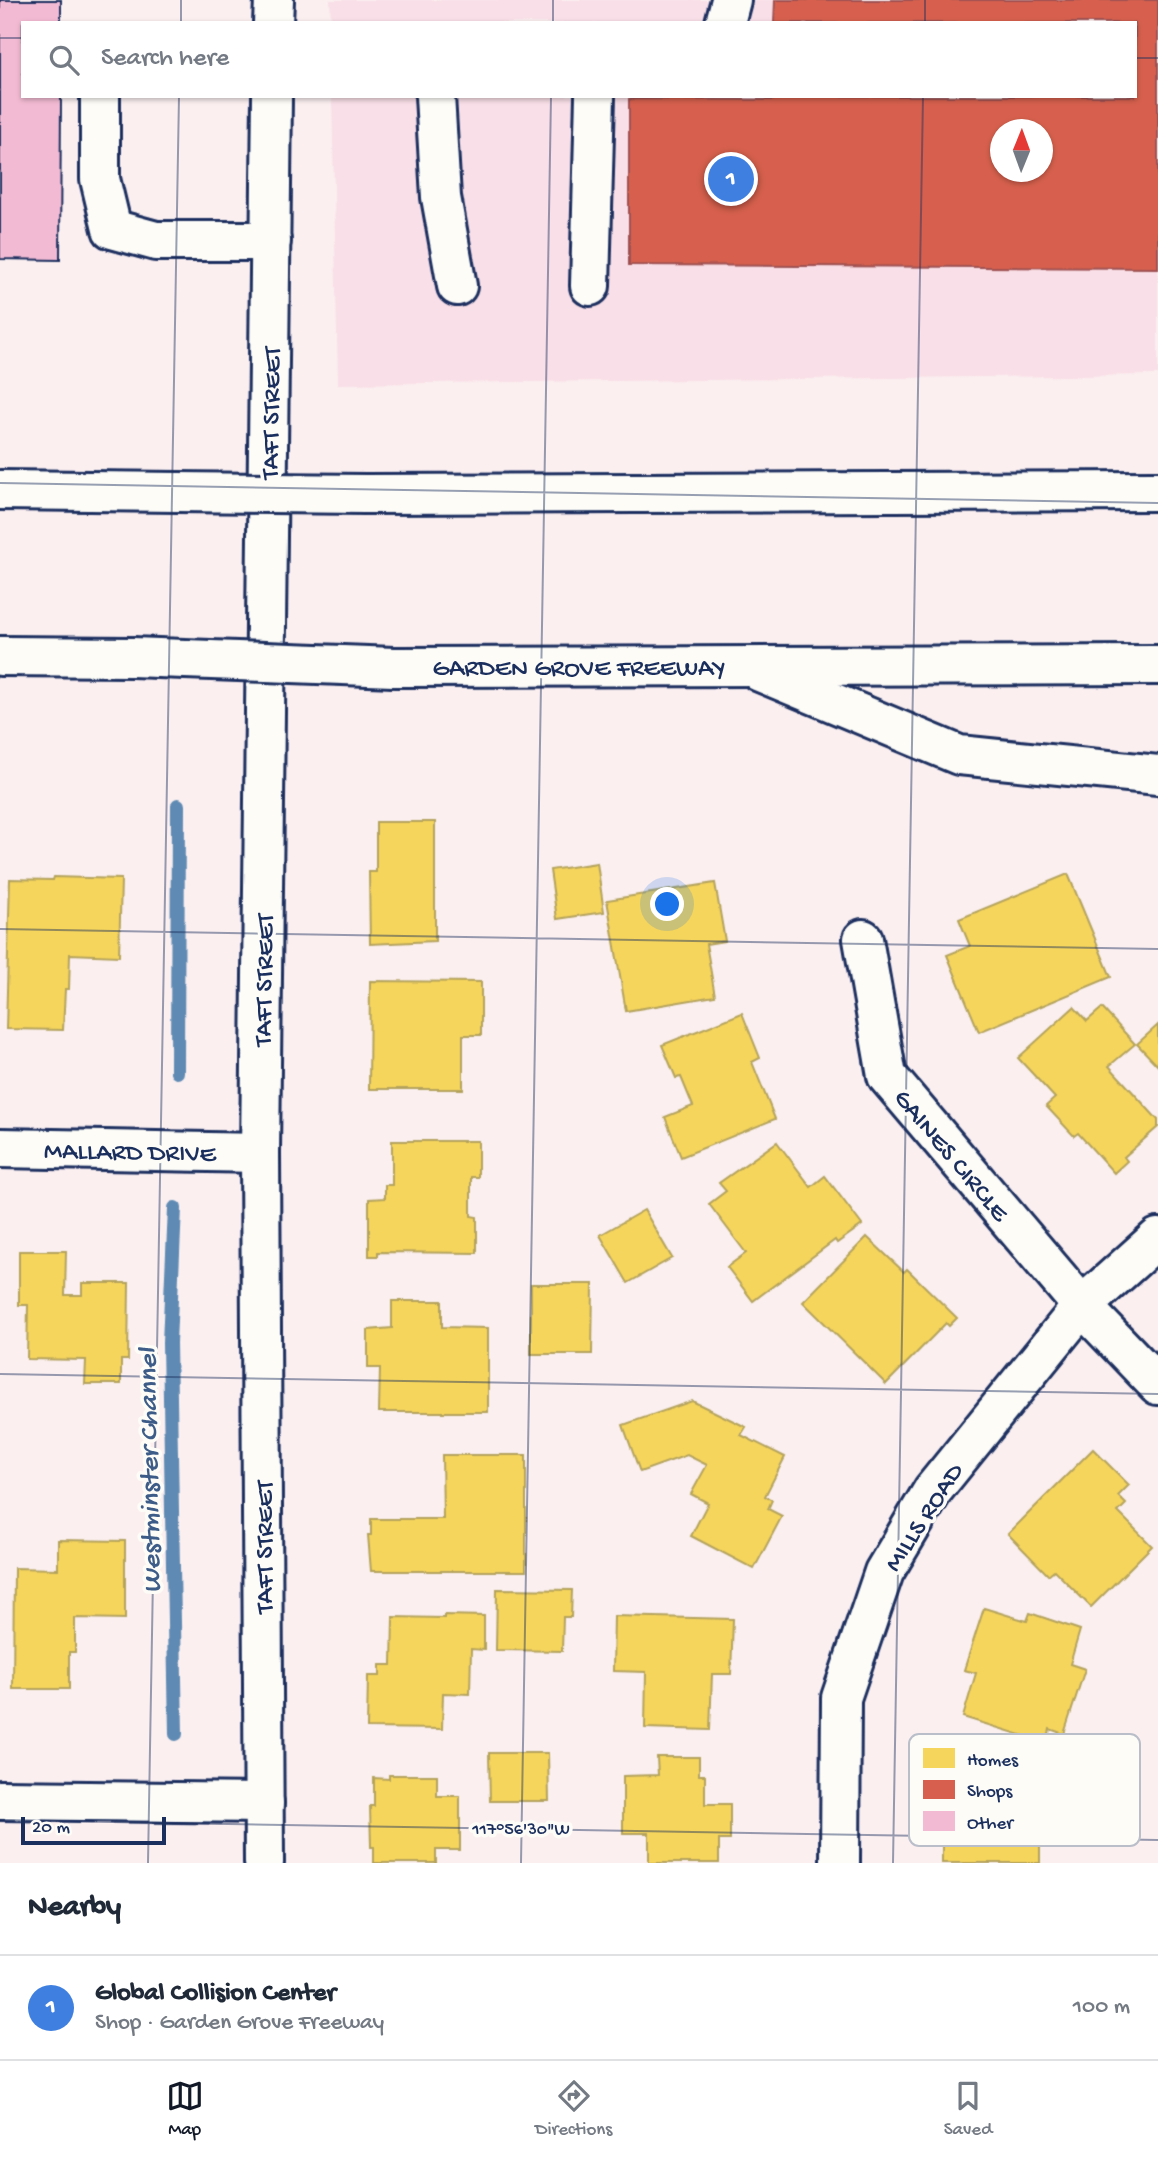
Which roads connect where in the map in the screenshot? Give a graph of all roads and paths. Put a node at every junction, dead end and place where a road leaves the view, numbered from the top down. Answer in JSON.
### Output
{"nodes":[{"id":1,"x":274,"y":0,"type":"edge"},
{"id":2,"x":731,"y":0,"type":"edge"},
{"id":3,"x":273,"y":21,"type":"edge"},
{"id":4,"x":726,"y":21,"type":"edge"},
{"id":5,"x":100,"y":98,"type":"edge"},
{"id":6,"x":272,"y":98,"type":"edge"},
{"id":7,"x":435,"y":98,"type":"edge"},
{"id":8,"x":595,"y":98,"type":"edge"},
{"id":9,"x":271,"y":241,"type":"junction"},
{"id":10,"x":457,"y":286,"type":"dead end"},
{"id":11,"x":590,"y":286,"type":"dead end"},
{"id":12,"x":0,"y":490,"type":"edge"},
{"id":13,"x":1158,"y":491,"type":"edge"},
{"id":14,"x":0,"y":656,"type":"edge"},
{"id":15,"x":742,"y":665,"type":"junction"},
{"id":16,"x":1158,"y":665,"type":"edge"},
{"id":17,"x":1158,"y":775,"type":"edge"},
{"id":18,"x":863,"y":939,"type":"dead end"},
{"id":19,"x":0,"y":1148,"type":"edge"},
{"id":20,"x":260,"y":1153,"type":"junction"},
{"id":21,"x":1158,"y":1238,"type":"edge"},
{"id":22,"x":1082,"y":1306,"type":"junction"},
{"id":23,"x":1158,"y":1385,"type":"edge"},
{"id":24,"x":0,"y":1800,"type":"edge"},
{"id":25,"x":264,"y":1803,"type":"junction"},
{"id":26,"x":264,"y":1863,"type":"edge"},
{"id":27,"x":840,"y":1863,"type":"edge"}],
"edges":[{"from":1,"to":3,"type":"main road"},
{"from":2,"to":4,"type":"main road"},
{"from":5,"to":9,"type":"main road"},
{"from":6,"to":9,"type":"main road","name":"TAFT STREET"},
{"from":7,"to":10,"type":"main road"},
{"from":8,"to":11,"type":"main road"},
{"from":9,"to":20,"type":"main road","name":"TAFT STREET"},
{"from":12,"to":13,"type":"main road","bridge":true},
{"from":14,"to":15,"type":"main road","name":"GARDEN GROVE FREEWAY","bridge":true},
{"from":15,"to":16,"type":"main road","name":"GARDEN GROVE FREEWAY"},
{"from":15,"to":17,"type":"main road"},
{"from":18,"to":22,"type":"main road","name":"GAINES CIRCLE"},
{"from":19,"to":20,"type":"main road","name":"MALLARD DRIVE"},
{"from":20,"to":25,"type":"main road","name":"TAFT STREET"},
{"from":21,"to":22,"type":"main road","name":"MILLS ROAD"},
{"from":22,"to":23,"type":"main road","name":"GAINES CIRCLE"},
{"from":22,"to":27,"type":"main road","name":"MILLS ROAD"},
{"from":24,"to":25,"type":"main road"},
{"from":25,"to":26,"type":"main road","name":"TAFT STREET"}]}
